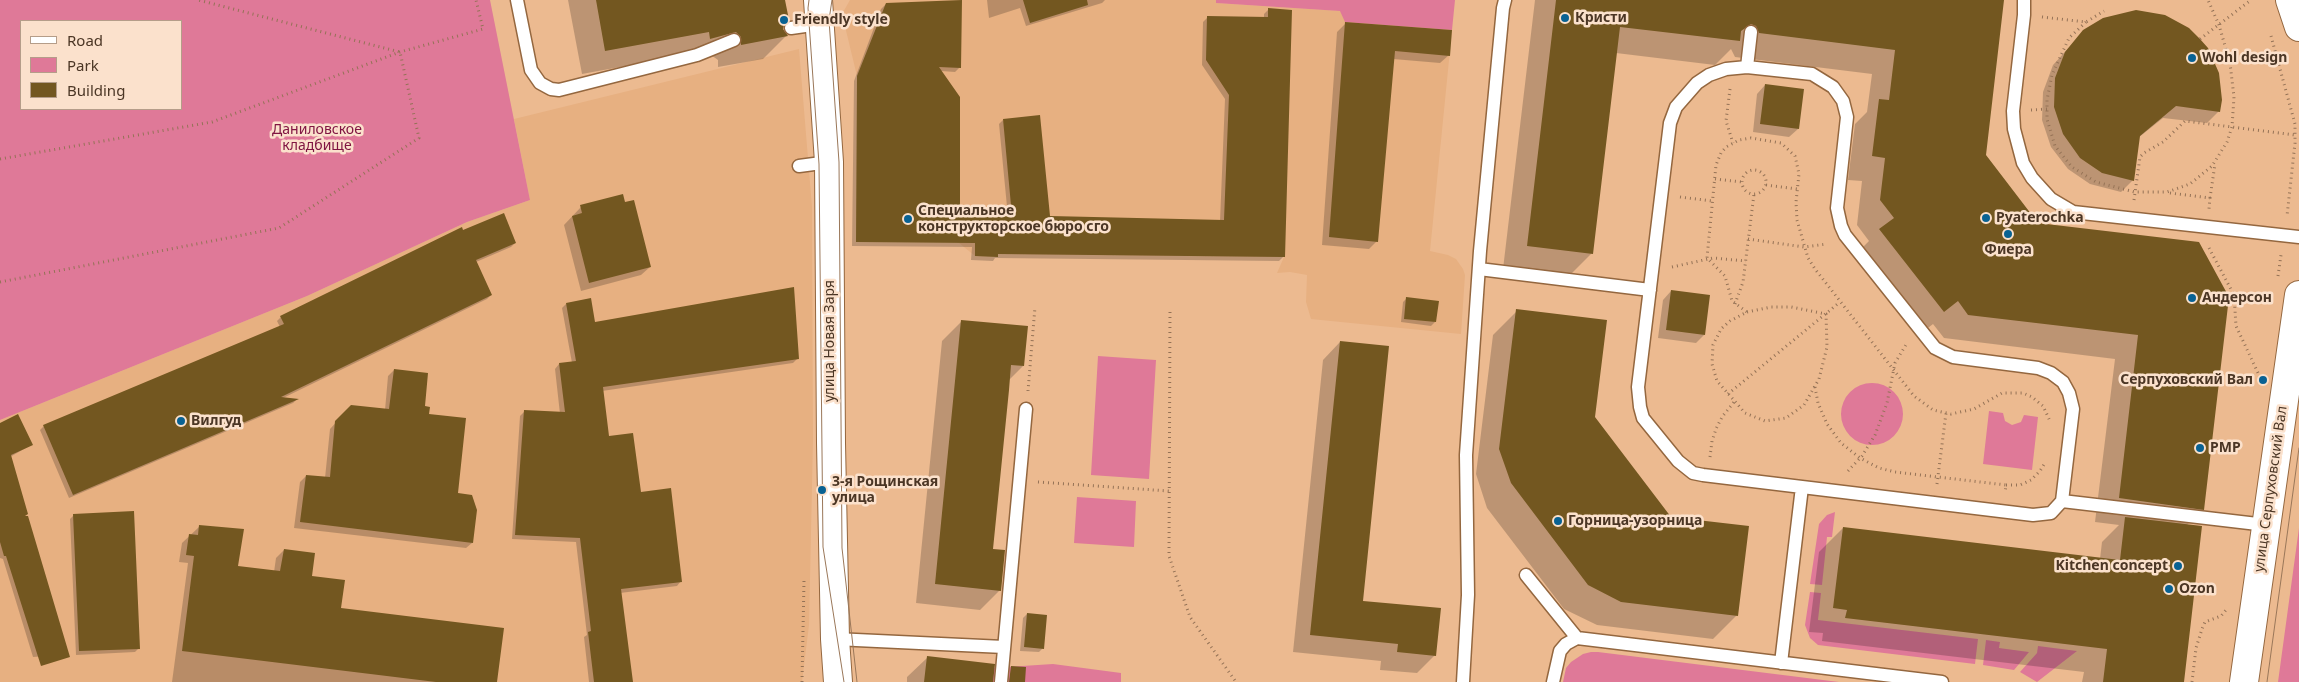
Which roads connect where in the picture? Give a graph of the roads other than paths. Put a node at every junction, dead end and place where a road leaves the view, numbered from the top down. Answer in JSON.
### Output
{"nodes":[{"id":1,"x":518,"y":0,"type":"edge"},
{"id":2,"x":1505,"y":0,"type":"edge"},
{"id":3,"x":2290,"y":0,"type":"edge"},
{"id":4,"x":2024,"y":6,"type":"edge"},
{"id":5,"x":818,"y":12,"type":"edge"},
{"id":6,"x":791,"y":28,"type":"dead end"},
{"id":7,"x":2299,"y":28,"type":"edge"},
{"id":8,"x":1751,"y":32,"type":"dead end"},
{"id":9,"x":734,"y":40,"type":"dead end"},
{"id":10,"x":1747,"y":67,"type":"junction"},
{"id":11,"x":830,"y":162,"type":"junction"},
{"id":12,"x":799,"y":166,"type":"dead end"},
{"id":13,"x":2299,"y":236,"type":"edge"},
{"id":14,"x":1479,"y":269,"type":"junction"},
{"id":15,"x":2288,"y":289,"type":"edge"},
{"id":16,"x":1650,"y":290,"type":"junction"},
{"id":17,"x":1026,"y":409,"type":"road end"},
{"id":18,"x":1802,"y":487,"type":"junction"},
{"id":19,"x":2062,"y":501,"type":"junction"},
{"id":20,"x":2266,"y":525,"type":"junction"},
{"id":21,"x":1526,"y":575,"type":"dead end"},
{"id":22,"x":1577,"y":638,"type":"junction"},
{"id":23,"x":834,"y":639,"type":"junction"},
{"id":24,"x":1004,"y":647,"type":"junction"},
{"id":25,"x":1781,"y":663,"type":"junction"},
{"id":26,"x":838,"y":682,"type":"edge"},
{"id":27,"x":1001,"y":682,"type":"edge"},
{"id":28,"x":1463,"y":682,"type":"edge"},
{"id":29,"x":1553,"y":682,"type":"edge"},
{"id":30,"x":1942,"y":682,"type":"edge"},
{"id":31,"x":2244,"y":682,"type":"edge"}],
"edges":[{"from":1,"to":9,"type":"lane"},
{"from":2,"to":14,"type":"lane"},
{"from":3,"to":7,"type":"street"},
{"from":4,"to":13,"type":"lane"},
{"from":5,"to":6,"type":"lane"},
{"from":5,"to":11,"type":"street","name":"улица Новая Заря"},
{"from":8,"to":10,"type":"lane"},
{"from":10,"to":16,"type":"lane"},
{"from":10,"to":19,"type":"lane"},
{"from":11,"to":12,"type":"lane"},
{"from":11,"to":23,"type":"street","name":"улица Новая Заря"},
{"from":14,"to":16,"type":"lane"},
{"from":14,"to":28,"type":"lane"},
{"from":15,"to":20,"type":"street","name":"улица Серпуховский Вал"},
{"from":16,"to":18,"type":"lane"},
{"from":17,"to":24,"type":"lane"},
{"from":18,"to":19,"type":"lane"},
{"from":18,"to":25,"type":"lane"},
{"from":19,"to":20,"type":"lane"},
{"from":20,"to":31,"type":"street","name":"улица Серпуховский Вал"},
{"from":21,"to":22,"type":"lane"},
{"from":22,"to":25,"type":"lane"},
{"from":22,"to":29,"type":"lane"},
{"from":23,"to":24,"type":"lane"},
{"from":23,"to":26,"type":"street","name":"улица Новая Заря"},
{"from":24,"to":27,"type":"lane"},
{"from":25,"to":30,"type":"lane"}]}
